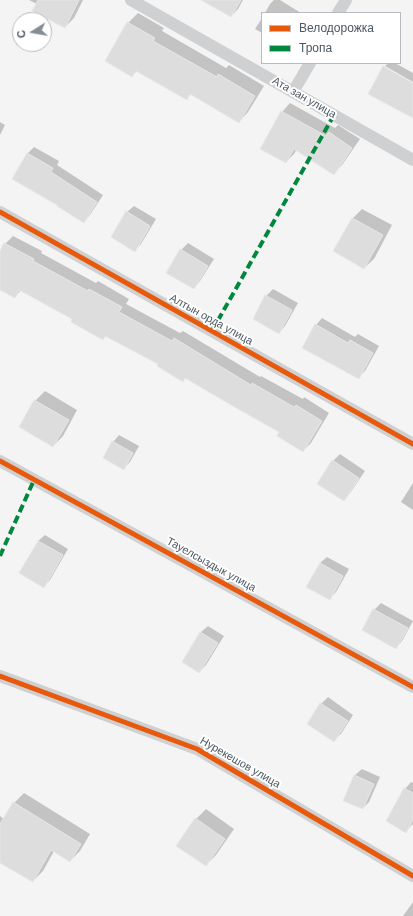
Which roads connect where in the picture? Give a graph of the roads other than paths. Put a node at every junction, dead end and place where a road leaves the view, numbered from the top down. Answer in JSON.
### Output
{"nodes":[{"id":1,"x":131,"y":0,"type":"edge"},
{"id":2,"x":346,"y":0,"type":"edge"},
{"id":3,"x":339,"y":12,"type":"edge"},
{"id":4,"x":309,"y":64,"type":"edge"},
{"id":5,"x":293,"y":92,"type":"junction"},
{"id":6,"x":413,"y":160,"type":"edge"},
{"id":7,"x":0,"y":212,"type":"edge"},
{"id":8,"x":413,"y":444,"type":"edge"},
{"id":9,"x":0,"y":461,"type":"edge"},
{"id":10,"x":0,"y":676,"type":"edge"},
{"id":11,"x":413,"y":687,"type":"edge"},
{"id":12,"x":413,"y":876,"type":"edge"}],
"edges":[{"from":1,"to":5,"type":"street","name":"Ата зан улица"},
{"from":2,"to":3,"type":"street"},
{"from":4,"to":5,"type":"street"},
{"from":5,"to":6,"type":"street","name":"Ата зан улица"},
{"from":7,"to":8,"type":"street","name":"Алтын орда улица"},
{"from":9,"to":11,"type":"street","name":"Тауелсыздык улица"},
{"from":10,"to":12,"type":"street","name":"Нурекешов улица"}]}
